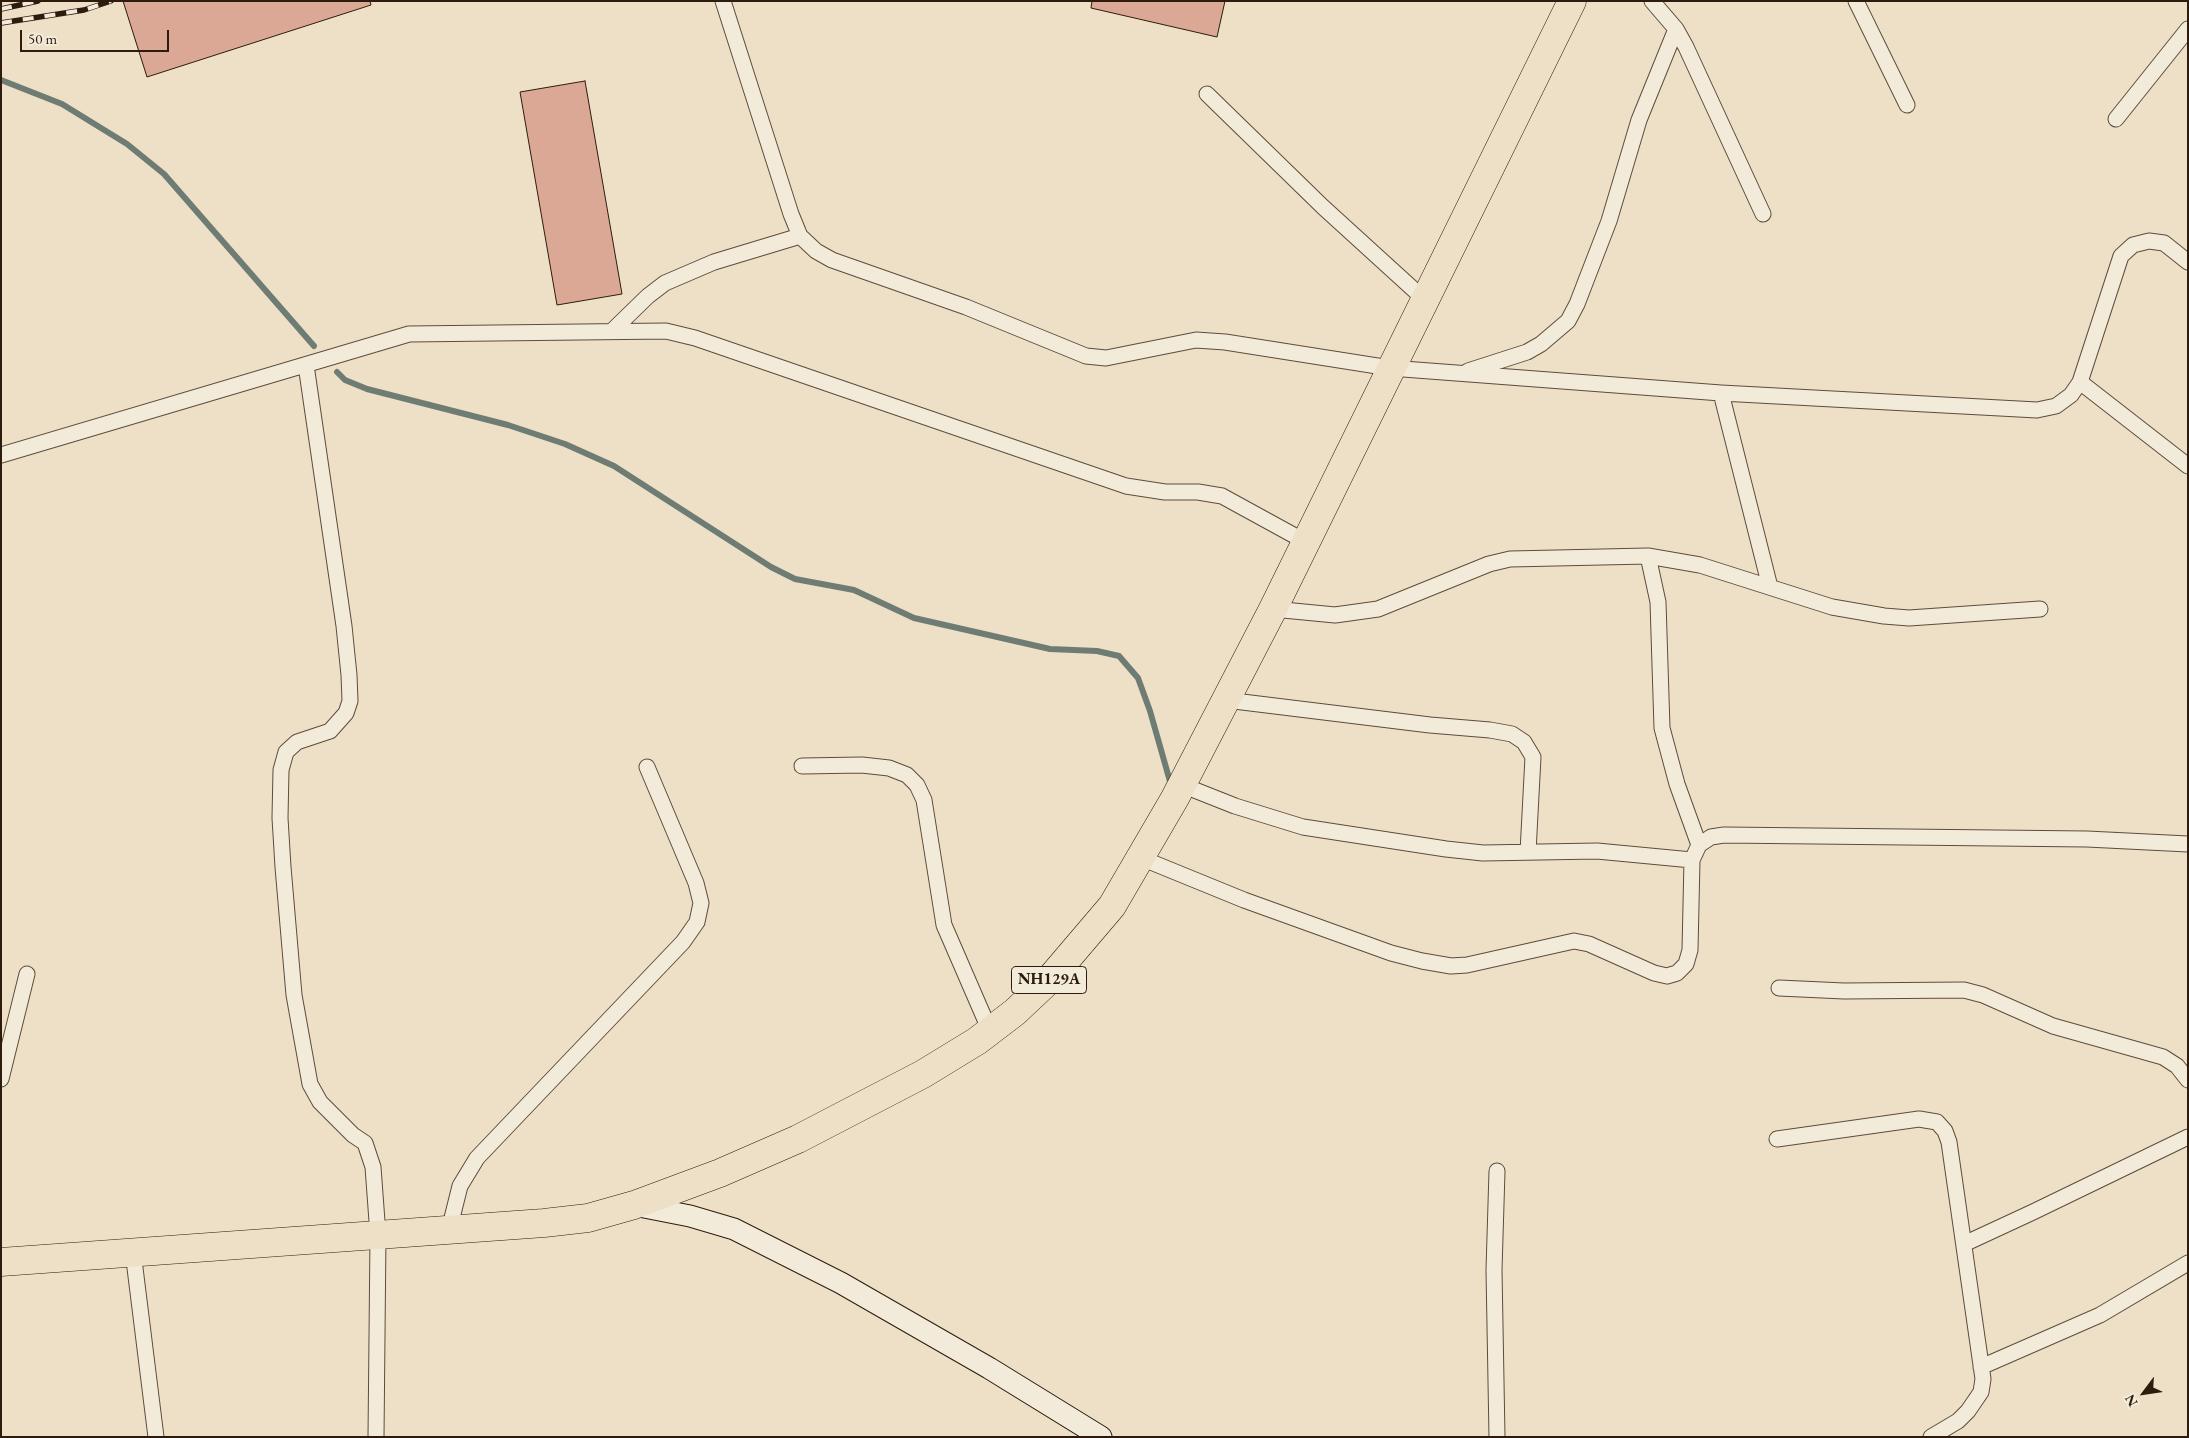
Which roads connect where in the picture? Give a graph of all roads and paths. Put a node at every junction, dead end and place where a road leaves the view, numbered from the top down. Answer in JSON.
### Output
{"nodes":[{"id":1,"x":724,"y":1,"type":"edge"},
{"id":2,"x":1572,"y":1,"type":"edge"},
{"id":3,"x":1652,"y":1,"type":"edge"},
{"id":4,"x":1856,"y":1,"type":"edge"},
{"id":5,"x":1676,"y":29,"type":"junction"},
{"id":6,"x":2188,"y":29,"type":"edge"},
{"id":7,"x":1207,"y":94,"type":"dead end"},
{"id":8,"x":1907,"y":105,"type":"dead end"},
{"id":9,"x":2116,"y":119,"type":"dead end"},
{"id":10,"x":1763,"y":214,"type":"dead end"},
{"id":11,"x":800,"y":236,"type":"junction"},
{"id":12,"x":2188,"y":262,"type":"edge"},
{"id":13,"x":1424,"y":299,"type":"junction"},
{"id":14,"x":612,"y":331,"type":"junction"},
{"id":15,"x":306,"y":365,"type":"junction"},
{"id":16,"x":1390,"y":368,"type":"junction"},
{"id":17,"x":1462,"y":373,"type":"junction"},
{"id":18,"x":2080,"y":382,"type":"junction"},
{"id":19,"x":1721,"y":393,"type":"junction"},
{"id":20,"x":1,"y":455,"type":"edge"},
{"id":21,"x":2188,"y":466,"type":"edge"},
{"id":22,"x":1306,"y":542,"type":"junction"},
{"id":23,"x":1648,"y":556,"type":"junction"},
{"id":24,"x":1770,"y":587,"type":"junction"},
{"id":25,"x":1273,"y":609,"type":"junction"},
{"id":26,"x":2040,"y":609,"type":"dead end"},
{"id":27,"x":1226,"y":700,"type":"junction"},
{"id":28,"x":647,"y":766,"type":"dead end"},
{"id":29,"x":802,"y":766,"type":"dead end"},
{"id":30,"x":1182,"y":785,"type":"junction"},
{"id":31,"x":2188,"y":844,"type":"edge"},
{"id":32,"x":1699,"y":845,"type":"junction"},
{"id":33,"x":1528,"y":852,"type":"junction"},
{"id":34,"x":1141,"y":858,"type":"junction"},
{"id":35,"x":1692,"y":860,"type":"junction"},
{"id":36,"x":27,"y":974,"type":"dead end"},
{"id":37,"x":1779,"y":988,"type":"dead end"},
{"id":38,"x":990,"y":1031,"type":"junction"},
{"id":39,"x":1,"y":1079,"type":"edge"},
{"id":40,"x":2188,"y":1080,"type":"edge"},
{"id":41,"x":2188,"y":1137,"type":"edge"},
{"id":42,"x":1777,"y":1139,"type":"dead end"},
{"id":43,"x":1496,"y":1171,"type":"dead end"},
{"id":44,"x":634,"y":1205,"type":"junction"},
{"id":45,"x":449,"y":1230,"type":"junction"},
{"id":46,"x":378,"y":1235,"type":"junction"},
{"id":47,"x":1964,"y":1244,"type":"junction"},
{"id":48,"x":133,"y":1252,"type":"junction"},
{"id":49,"x":1,"y":1262,"type":"edge"},
{"id":50,"x":2188,"y":1263,"type":"edge"},
{"id":51,"x":1981,"y":1367,"type":"junction"},
{"id":52,"x":156,"y":1437,"type":"edge"},
{"id":53,"x":376,"y":1437,"type":"edge"},
{"id":54,"x":1101,"y":1437,"type":"edge"},
{"id":55,"x":1497,"y":1437,"type":"edge"},
{"id":56,"x":1931,"y":1437,"type":"edge"}],
"edges":[{"from":1,"to":11,"type":"street"},
{"from":2,"to":13,"type":"highway","number":"NH129A"},
{"from":3,"to":5,"type":"street"},
{"from":4,"to":8,"type":"street"},
{"from":5,"to":10,"type":"street"},
{"from":5,"to":17,"type":"street"},
{"from":6,"to":9,"type":"street"},
{"from":7,"to":13,"type":"street"},
{"from":11,"to":14,"type":"street"},
{"from":11,"to":16,"type":"street"},
{"from":12,"to":18,"type":"street"},
{"from":13,"to":16,"type":"highway","number":"NH129A"},
{"from":14,"to":15,"type":"street"},
{"from":14,"to":22,"type":"street"},
{"from":15,"to":20,"type":"street"},
{"from":15,"to":46,"type":"street"},
{"from":16,"to":17,"type":"street"},
{"from":16,"to":22,"type":"highway","number":"NH129A"},
{"from":17,"to":19,"type":"street"},
{"from":18,"to":19,"type":"street"},
{"from":18,"to":21,"type":"street"},
{"from":19,"to":24,"type":"street"},
{"from":22,"to":25,"type":"highway","number":"NH129A"},
{"from":23,"to":24,"type":"street"},
{"from":23,"to":25,"type":"street"},
{"from":23,"to":32,"type":"street"},
{"from":24,"to":26,"type":"street"},
{"from":25,"to":27,"type":"highway","number":"NH129A"},
{"from":27,"to":30,"type":"highway","number":"NH129A"},
{"from":27,"to":33,"type":"street"},
{"from":28,"to":45,"type":"street"},
{"from":29,"to":38,"type":"street"},
{"from":30,"to":33,"type":"street"},
{"from":30,"to":34,"type":"highway","number":"NH129A"},
{"from":31,"to":32,"type":"street"},
{"from":32,"to":35,"type":"street"},
{"from":33,"to":35,"type":"street"},
{"from":34,"to":35,"type":"street"},
{"from":34,"to":38,"type":"highway","number":"NH129A"},
{"from":36,"to":39,"type":"street"},
{"from":37,"to":40,"type":"street"},
{"from":38,"to":44,"type":"highway","number":"NH129A"},
{"from":41,"to":47,"type":"street"},
{"from":42,"to":47,"type":"street"},
{"from":43,"to":55,"type":"street"},
{"from":44,"to":45,"type":"highway","number":"NH129A"},
{"from":44,"to":54,"type":"street"},
{"from":45,"to":46,"type":"highway","number":"NH129A"},
{"from":46,"to":48,"type":"highway","number":"NH129A"},
{"from":46,"to":53,"type":"street"},
{"from":47,"to":51,"type":"street"},
{"from":48,"to":49,"type":"highway","number":"NH129A"},
{"from":48,"to":52,"type":"street"},
{"from":50,"to":51,"type":"street"},
{"from":51,"to":56,"type":"street"}]}
